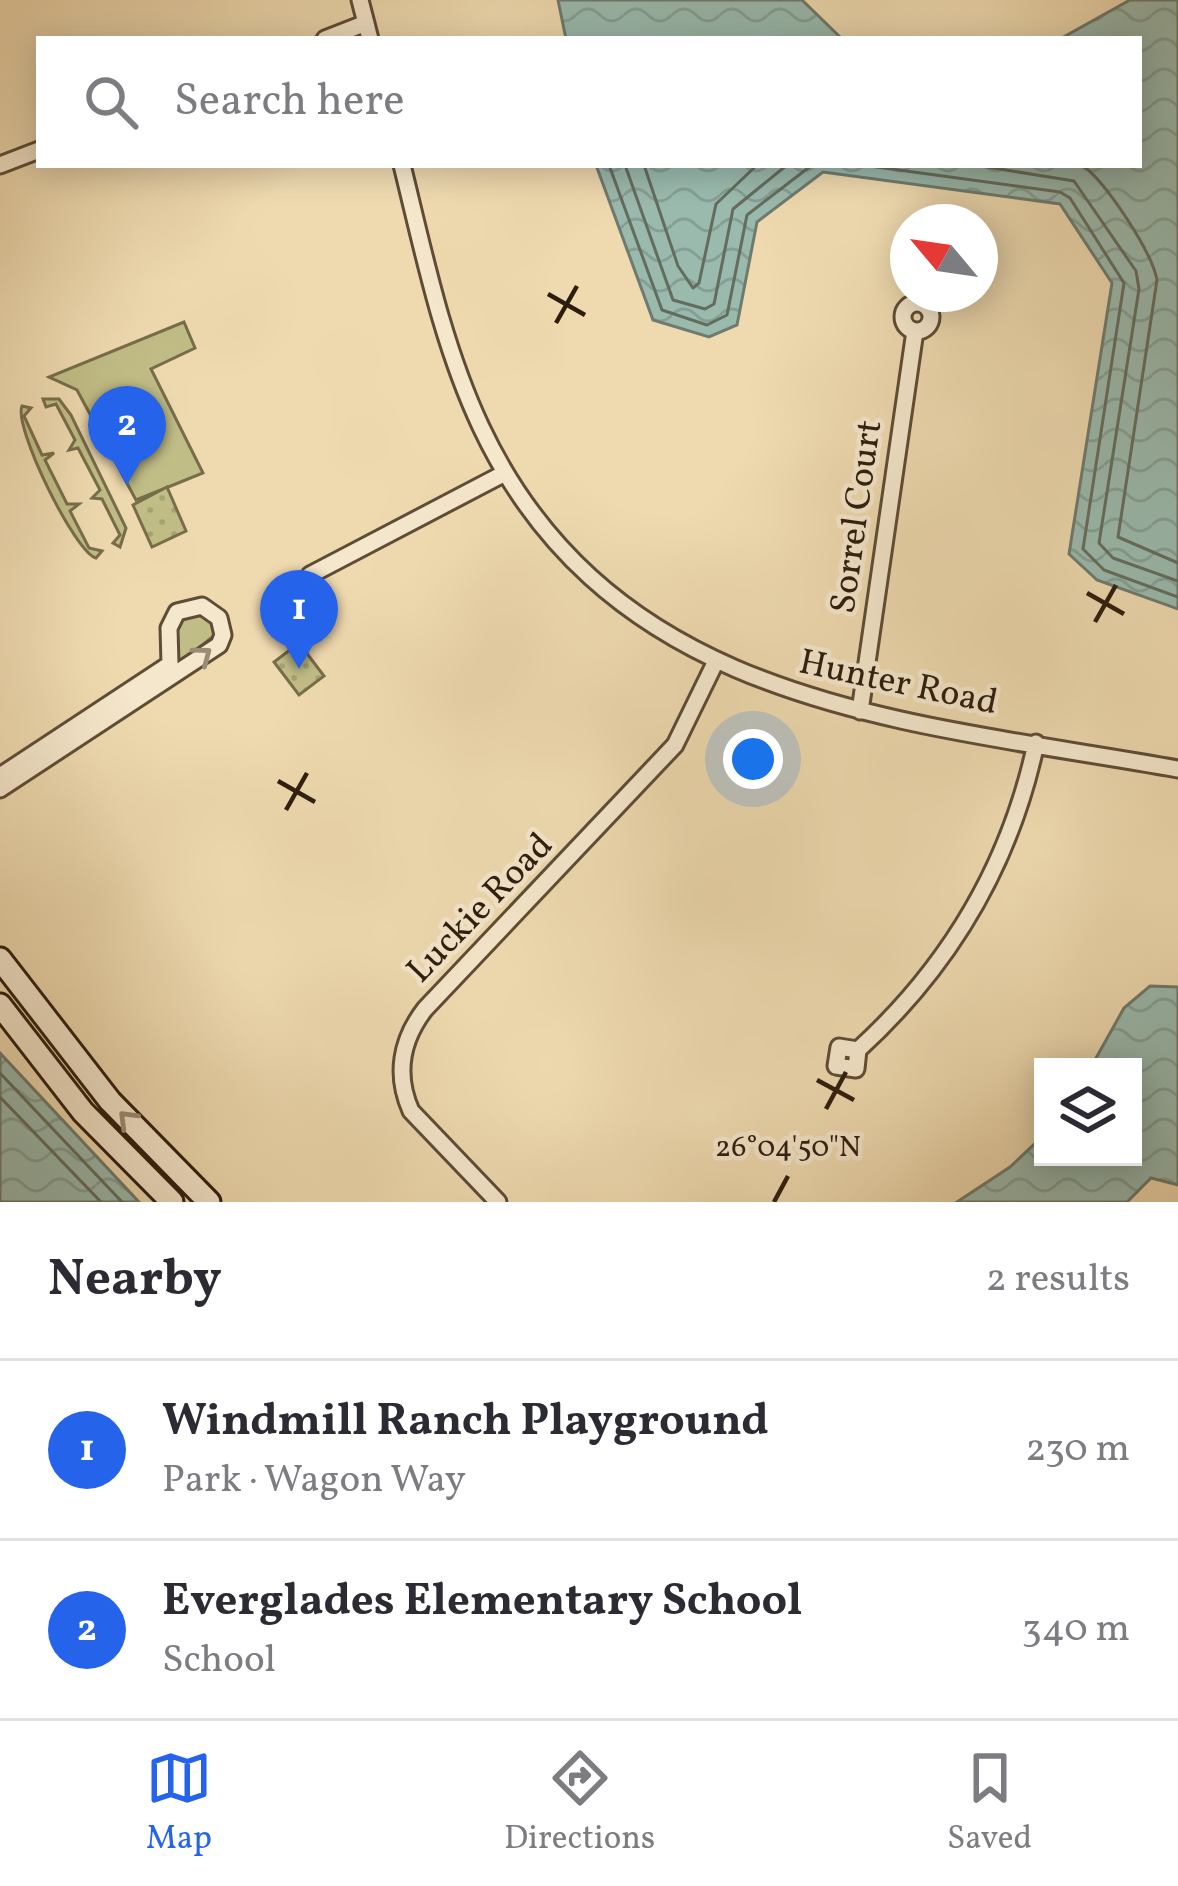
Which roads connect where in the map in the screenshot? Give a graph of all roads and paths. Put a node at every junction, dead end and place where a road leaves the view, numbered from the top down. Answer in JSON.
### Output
{"nodes":[{"id":1,"x":361,"y":0,"type":"edge"},
{"id":2,"x":369,"y":31,"type":"edge"},
{"id":3,"x":36,"y":151,"type":"edge"},
{"id":4,"x":0,"y":165,"type":"edge"},
{"id":5,"x":403,"y":168,"type":"edge"},
{"id":6,"x":915,"y":331,"type":"dead end"},
{"id":7,"x":506,"y":473,"type":"junction"},
{"id":8,"x":310,"y":575,"type":"dead end"},
{"id":9,"x":716,"y":661,"type":"junction"},
{"id":10,"x":860,"y":711,"type":"junction"},
{"id":11,"x":1036,"y":743,"type":"junction"},
{"id":12,"x":1178,"y":769,"type":"edge"},
{"id":13,"x":0,"y":776,"type":"edge"},
{"id":14,"x":0,"y":789,"type":"edge"},
{"id":15,"x":0,"y":959,"type":"edge"},
{"id":16,"x":0,"y":1004,"type":"edge"},
{"id":17,"x":858,"y":1050,"type":"dead end"},
{"id":18,"x":172,"y":1202,"type":"edge"},
{"id":19,"x":209,"y":1202,"type":"edge"},
{"id":20,"x":498,"y":1202,"type":"edge"}],
"edges":[{"from":1,"to":2,"type":"street"},
{"from":3,"to":4,"type":"street"},
{"from":5,"to":7,"type":"street","name":"Hunter Road"},
{"from":6,"to":10,"type":"street","name":"Sorrel Court"},
{"from":7,"to":8,"type":"street"},
{"from":7,"to":9,"type":"street","name":"Hunter Road"},
{"from":9,"to":10,"type":"street","name":"Hunter Road"},
{"from":9,"to":20,"type":"street","name":"Luckie Road"},
{"from":10,"to":11,"type":"street","name":"Hunter Road"},
{"from":11,"to":12,"type":"street","name":"Hunter Road"},
{"from":11,"to":17,"type":"street"},
{"from":14,"to":13,"type":"street","one_way":true},
{"from":19,"to":15,"type":"main road","one_way":true},
{"from":16,"to":18,"type":"main road"}]}
